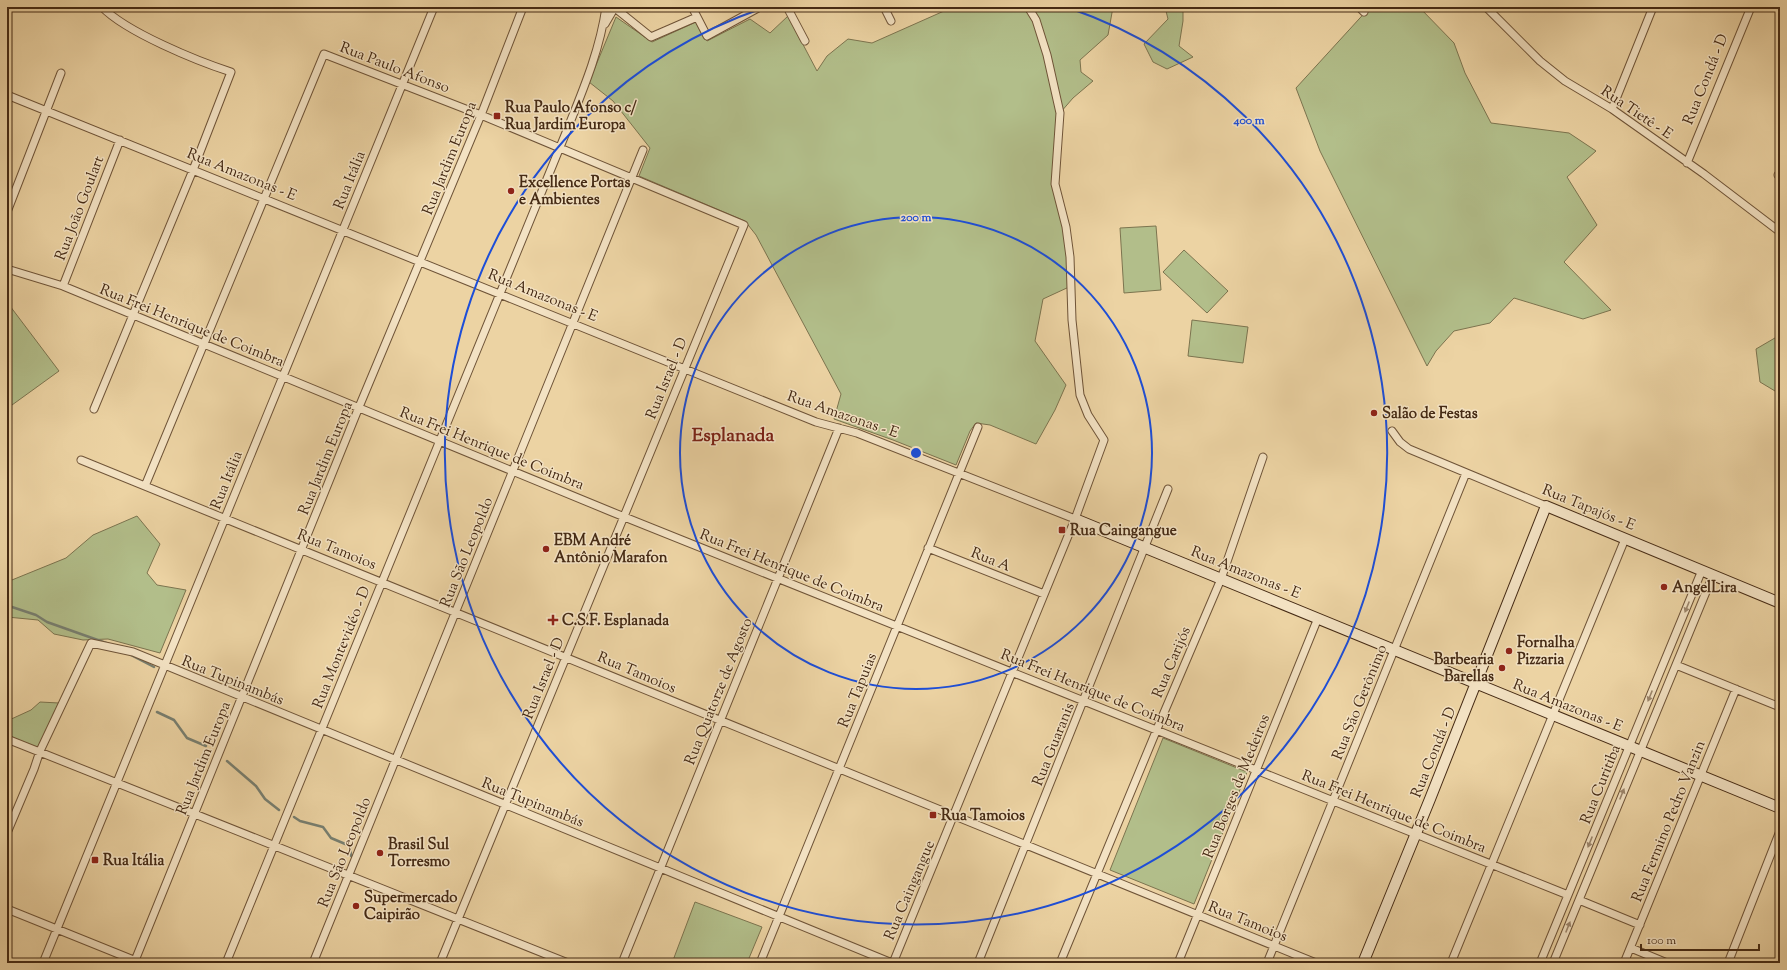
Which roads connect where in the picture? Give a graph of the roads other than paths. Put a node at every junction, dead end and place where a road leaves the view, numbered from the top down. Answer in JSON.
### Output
{"nodes":[{"id":1,"x":102,"y":7,"type":"edge"},
{"id":2,"x":434,"y":7,"type":"edge"},
{"id":3,"x":523,"y":7,"type":"edge"},
{"id":4,"x":606,"y":7,"type":"edge"},
{"id":5,"x":615,"y":7,"type":"edge"},
{"id":6,"x":692,"y":7,"type":"edge"},
{"id":7,"x":760,"y":7,"type":"edge"},
{"id":8,"x":787,"y":7,"type":"edge"},
{"id":9,"x":884,"y":7,"type":"edge"},
{"id":10,"x":1028,"y":7,"type":"edge"},
{"id":11,"x":1486,"y":7,"type":"edge"},
{"id":12,"x":1653,"y":7,"type":"edge"},
{"id":13,"x":1751,"y":7,"type":"edge"},
{"id":14,"x":697,"y":17,"type":"junction"},
{"id":15,"x":891,"y":21,"type":"dead end"},
{"id":16,"x":603,"y":29,"type":"junction"},
{"id":17,"x":805,"y":41,"type":"dead end"},
{"id":18,"x":61,"y":73,"type":"dead end"},
{"id":19,"x":402,"y":84,"type":"junction"},
{"id":20,"x":7,"y":95,"type":"edge"},
{"id":21,"x":1612,"y":109,"type":"junction"},
{"id":22,"x":46,"y":110,"type":"junction"},
{"id":23,"x":481,"y":115,"type":"junction"},
{"id":24,"x":120,"y":140,"type":"junction"},
{"id":25,"x":560,"y":148,"type":"junction"},
{"id":26,"x":643,"y":150,"type":"dead end"},
{"id":27,"x":1687,"y":163,"type":"junction"},
{"id":28,"x":193,"y":170,"type":"junction"},
{"id":29,"x":632,"y":178,"type":"junction"},
{"id":30,"x":264,"y":199,"type":"junction"},
{"id":31,"x":7,"y":212,"type":"edge"},
{"id":32,"x":744,"y":225,"type":"joint"},
{"id":33,"x":342,"y":230,"type":"junction"},
{"id":34,"x":1780,"y":232,"type":"edge"},
{"id":35,"x":420,"y":262,"type":"junction"},
{"id":36,"x":7,"y":268,"type":"edge"},
{"id":37,"x":63,"y":286,"type":"junction"},
{"id":38,"x":500,"y":294,"type":"junction"},
{"id":39,"x":132,"y":314,"type":"junction"},
{"id":40,"x":573,"y":324,"type":"junction"},
{"id":41,"x":203,"y":343,"type":"junction"},
{"id":42,"x":684,"y":369,"type":"junction"},
{"id":43,"x":283,"y":376,"type":"junction"},
{"id":44,"x":359,"y":408,"type":"junction"},
{"id":45,"x":94,"y":409,"type":"dead end"},
{"id":46,"x":978,"y":427,"type":"dead end"},
{"id":47,"x":839,"y":428,"type":"junction"},
{"id":48,"x":1392,"y":431,"type":"dead end"},
{"id":49,"x":440,"y":441,"type":"junction"},
{"id":50,"x":1263,"y":458,"type":"dead end"},
{"id":51,"x":81,"y":460,"type":"dead end"},
{"id":52,"x":513,"y":471,"type":"junction"},
{"id":53,"x":959,"y":473,"type":"junction"},
{"id":54,"x":1466,"y":473,"type":"junction"},
{"id":55,"x":145,"y":486,"type":"junction"},
{"id":56,"x":1168,"y":489,"type":"dead end"},
{"id":57,"x":1546,"y":506,"type":"junction"},
{"id":58,"x":623,"y":516,"type":"junction"},
{"id":59,"x":224,"y":518,"type":"junction"},
{"id":60,"x":1075,"y":519,"type":"junction"},
{"id":61,"x":1625,"y":539,"type":"junction"},
{"id":62,"x":1144,"y":547,"type":"junction"},
{"id":63,"x":928,"y":548,"type":"junction"},
{"id":64,"x":302,"y":549,"type":"junction"},
{"id":65,"x":1702,"y":570,"type":"junction"},
{"id":66,"x":1713,"y":575,"type":"junction"},
{"id":67,"x":778,"y":578,"type":"junction"},
{"id":68,"x":1221,"y":579,"type":"junction"},
{"id":69,"x":382,"y":582,"type":"junction"},
{"id":70,"x":1044,"y":594,"type":"junction"},
{"id":71,"x":1780,"y":603,"type":"edge"},
{"id":72,"x":456,"y":612,"type":"junction"},
{"id":73,"x":1318,"y":618,"type":"junction"},
{"id":74,"x":897,"y":626,"type":"junction"},
{"id":75,"x":1394,"y":650,"type":"junction"},
{"id":76,"x":566,"y":656,"type":"junction"},
{"id":77,"x":1676,"y":665,"type":"junction"},
{"id":78,"x":164,"y":666,"type":"junction"},
{"id":79,"x":1012,"y":672,"type":"junction"},
{"id":80,"x":1476,"y":683,"type":"junction"},
{"id":81,"x":1736,"y":689,"type":"junction"},
{"id":82,"x":242,"y":697,"type":"junction"},
{"id":83,"x":1084,"y":701,"type":"junction"},
{"id":84,"x":1780,"y":707,"type":"edge"},
{"id":85,"x":1553,"y":715,"type":"junction"},
{"id":86,"x":720,"y":721,"type":"junction"},
{"id":87,"x":322,"y":730,"type":"junction"},
{"id":88,"x":1157,"y":730,"type":"junction"},
{"id":89,"x":7,"y":739,"type":"edge"},
{"id":90,"x":1629,"y":746,"type":"junction"},
{"id":91,"x":40,"y":751,"type":"junction"},
{"id":92,"x":1640,"y":751,"type":"junction"},
{"id":93,"x":396,"y":760,"type":"junction"},
{"id":94,"x":838,"y":769,"type":"junction"},
{"id":95,"x":1256,"y":770,"type":"junction"},
{"id":96,"x":1701,"y":776,"type":"junction"},
{"id":97,"x":117,"y":782,"type":"junction"},
{"id":98,"x":1333,"y":800,"type":"junction"},
{"id":99,"x":505,"y":805,"type":"junction"},
{"id":100,"x":1780,"y":808,"type":"edge"},
{"id":101,"x":195,"y":813,"type":"junction"},
{"id":102,"x":954,"y":816,"type":"junction"},
{"id":103,"x":1780,"y":832,"type":"edge"},
{"id":104,"x":7,"y":833,"type":"edge"},
{"id":105,"x":1416,"y":834,"type":"junction"},
{"id":106,"x":274,"y":845,"type":"junction"},
{"id":107,"x":1026,"y":845,"type":"junction"},
{"id":108,"x":1491,"y":864,"type":"junction"},
{"id":109,"x":660,"y":868,"type":"junction"},
{"id":110,"x":1097,"y":874,"type":"junction"},
{"id":111,"x":349,"y":875,"type":"junction"},
{"id":112,"x":1568,"y":895,"type":"junction"},
{"id":113,"x":1579,"y":900,"type":"junction"},
{"id":114,"x":7,"y":909,"type":"edge"},
{"id":115,"x":1198,"y":915,"type":"junction"},
{"id":116,"x":778,"y":917,"type":"junction"},
{"id":117,"x":458,"y":919,"type":"junction"},
{"id":118,"x":1640,"y":925,"type":"junction"},
{"id":119,"x":56,"y":929,"type":"junction"},
{"id":120,"x":1274,"y":946,"type":"junction"},
{"id":121,"x":1630,"y":948,"type":"junction"},
{"id":122,"x":136,"y":962,"type":"edge"},
{"id":123,"x":43,"y":963,"type":"edge"},
{"id":124,"x":226,"y":963,"type":"edge"},
{"id":125,"x":313,"y":963,"type":"edge"},
{"id":126,"x":440,"y":963,"type":"edge"},
{"id":127,"x":568,"y":963,"type":"edge"},
{"id":128,"x":622,"y":963,"type":"edge"},
{"id":129,"x":760,"y":963,"type":"edge"},
{"id":130,"x":892,"y":963,"type":"edge"},
{"id":131,"x":978,"y":963,"type":"edge"},
{"id":132,"x":1060,"y":963,"type":"edge"},
{"id":133,"x":1178,"y":963,"type":"edge"},
{"id":134,"x":1267,"y":963,"type":"edge"},
{"id":135,"x":1316,"y":963,"type":"edge"},
{"id":136,"x":1363,"y":963,"type":"edge"},
{"id":137,"x":1451,"y":963,"type":"edge"},
{"id":138,"x":1540,"y":963,"type":"edge"},
{"id":139,"x":1553,"y":963,"type":"edge"},
{"id":140,"x":1624,"y":963,"type":"edge"},
{"id":141,"x":1667,"y":963,"type":"edge"},
{"id":142,"x":1728,"y":963,"type":"edge"}],
"edges":[{"from":1,"to":28,"type":"street"},
{"from":2,"to":19,"type":"street","name":"Rua Itália"},
{"from":3,"to":23,"type":"street","name":"Rua Jardim Europa"},
{"from":4,"to":16,"type":"street","name":"Rua Montevidéo - D"},
{"from":5,"to":14,"type":"street"},
{"from":5,"to":16,"type":"street","name":"Rua Montevidéo - D"},
{"from":6,"to":14,"type":"street"},
{"from":7,"to":14,"type":"street"},
{"from":8,"to":17,"type":"street"},
{"from":9,"to":15,"type":"street"},
{"from":10,"to":60,"type":"street","name":"Rua Caingangue"},
{"from":11,"to":21,"type":"street","name":"Rua Tietê - E"},
{"from":12,"to":21,"type":"street"},
{"from":13,"to":27,"type":"street","name":"Rua Condá - D"},
{"from":16,"to":25,"type":"street","name":"Rua Montevidéo - D"},
{"from":18,"to":22,"type":"street"},
{"from":19,"to":23,"type":"street","name":"Rua Paulo Afonso"},
{"from":19,"to":30,"type":"street","name":"Rua Paulo Afonso"},
{"from":19,"to":33,"type":"street","name":"Rua Itália"},
{"from":20,"to":22,"type":"street","name":"Rua Amazonas - E"},
{"from":21,"to":27,"type":"street","name":"Rua Tietê - E"},
{"from":22,"to":24,"type":"street","name":"Rua Amazonas - E"},
{"from":22,"to":31,"type":"street"},
{"from":23,"to":25,"type":"street","name":"Rua Paulo Afonso"},
{"from":23,"to":35,"type":"street","name":"Rua Jardim Europa"},
{"from":24,"to":28,"type":"street","name":"Rua Amazonas - E"},
{"from":24,"to":37,"type":"street","name":"Rua João Goulart"},
{"from":25,"to":29,"type":"street","name":"Rua Paulo Afonso"},
{"from":25,"to":38,"type":"street","name":"Rua Montevidéo - D"},
{"from":26,"to":29,"type":"street","name":"Rua São Leopoldo"},
{"from":27,"to":34,"type":"street","name":"Rua Tietê - E"},
{"from":28,"to":30,"type":"street","name":"Rua Amazonas - E"},
{"from":28,"to":39,"type":"street"},
{"from":29,"to":32,"type":"street","name":"Rua Paulo Afonso"},
{"from":29,"to":40,"type":"street","name":"Rua São Leopoldo"},
{"from":30,"to":33,"type":"street","name":"Rua Amazonas - E"},
{"from":30,"to":41,"type":"street"},
{"from":32,"to":42,"type":"street","name":"Rua Israel - D"},
{"from":33,"to":35,"type":"street","name":"Rua Amazonas - E"},
{"from":33,"to":43,"type":"street","name":"Rua Itália"},
{"from":35,"to":38,"type":"street","name":"Rua Amazonas - E"},
{"from":35,"to":44,"type":"street","name":"Rua Jardim Europa"},
{"from":36,"to":37,"type":"street","name":"Rua Frei Henrique de Coimbra"},
{"from":37,"to":39,"type":"street","name":"Rua Frei Henrique de Coimbra"},
{"from":38,"to":40,"type":"street","name":"Rua Amazonas - E"},
{"from":38,"to":49,"type":"street","name":"Rua Montevidéo - D"},
{"from":39,"to":41,"type":"street","name":"Rua Frei Henrique de Coimbra"},
{"from":39,"to":45,"type":"street"},
{"from":40,"to":42,"type":"street","name":"Rua Amazonas - E"},
{"from":40,"to":52,"type":"street","name":"Rua São Leopoldo"},
{"from":41,"to":43,"type":"street","name":"Rua Frei Henrique de Coimbra"},
{"from":41,"to":55,"type":"street"},
{"from":42,"to":47,"type":"street","name":"Rua Amazonas - E"},
{"from":42,"to":58,"type":"street","name":"Rua Israel - D"},
{"from":43,"to":44,"type":"street","name":"Rua Frei Henrique de Coimbra"},
{"from":43,"to":59,"type":"street","name":"Rua Itália"},
{"from":44,"to":49,"type":"street","name":"Rua Frei Henrique de Coimbra"},
{"from":44,"to":64,"type":"street","name":"Rua Jardim Europa"},
{"from":46,"to":53,"type":"street","name":"Rua Tapuias"},
{"from":47,"to":53,"type":"street","name":"Rua Amazonas - E"},
{"from":47,"to":67,"type":"street","name":"Rua Quatorze de Agosto"},
{"from":48,"to":54,"type":"street","name":"Rua Tapajós - E"},
{"from":49,"to":52,"type":"street","name":"Rua Frei Henrique de Coimbra"},
{"from":49,"to":69,"type":"street","name":"Rua Montevidéo - D"},
{"from":50,"to":68,"type":"street","name":"Rua Carijós"},
{"from":51,"to":55,"type":"street","name":"Rua Tamoios"},
{"from":52,"to":58,"type":"street","name":"Rua Frei Henrique de Coimbra"},
{"from":52,"to":72,"type":"street","name":"Rua São Leopoldo"},
{"from":53,"to":60,"type":"street","name":"Rua Amazonas - E"},
{"from":53,"to":63,"type":"street","name":"Rua Tapuias"},
{"from":54,"to":57,"type":"street","name":"Rua Tapajós - E"},
{"from":54,"to":75,"type":"street","name":"Rua São Gerônimo"},
{"from":55,"to":59,"type":"street","name":"Rua Tamoios"},
{"from":56,"to":62,"type":"street","name":"Rua Guaranis"},
{"from":57,"to":61,"type":"street","name":"Rua Tapajós - E"},
{"from":57,"to":80,"type":"street","name":"Rua Condá - D"},
{"from":58,"to":67,"type":"street","name":"Rua Frei Henrique de Coimbra"},
{"from":58,"to":76,"type":"street","name":"Rua Israel - D"},
{"from":59,"to":64,"type":"street","name":"Rua Tamoios"},
{"from":59,"to":78,"type":"street","name":"Rua Itália"},
{"from":60,"to":62,"type":"street","name":"Rua Amazonas - E"},
{"from":60,"to":70,"type":"street","name":"Rua Caingangue"},
{"from":61,"to":65,"type":"street","name":"Rua Tapajós - E"},
{"from":61,"to":85,"type":"street"},
{"from":62,"to":68,"type":"street","name":"Rua Amazonas - E"},
{"from":62,"to":83,"type":"street","name":"Rua Guaranis"},
{"from":63,"to":70,"type":"street","name":"Rua A"},
{"from":63,"to":74,"type":"street","name":"Rua Tapuias"},
{"from":64,"to":69,"type":"street","name":"Rua Tamoios"},
{"from":64,"to":82,"type":"street","name":"Rua Jardim Europa"},
{"from":65,"to":66,"type":"street","name":"Rua Tapajós - E"},
{"from":65,"to":90,"type":"street","name":"Rua Curitiba","one_way":true},
{"from":66,"to":71,"type":"street","name":"Rua Tapajós - E"},
{"from":66,"to":77,"type":"street","name":"Rua Curitiba"},
{"from":67,"to":74,"type":"street","name":"Rua Frei Henrique de Coimbra"},
{"from":67,"to":86,"type":"street","name":"Rua Quatorze de Agosto"},
{"from":68,"to":73,"type":"street","name":"Rua Amazonas - E"},
{"from":68,"to":88,"type":"street","name":"Rua Carijós"},
{"from":69,"to":72,"type":"street","name":"Rua Tamoios"},
{"from":69,"to":87,"type":"street","name":"Rua Montevidéo - D"},
{"from":70,"to":79,"type":"street","name":"Rua Caingangue"},
{"from":72,"to":76,"type":"street","name":"Rua Tamoios"},
{"from":72,"to":93,"type":"street","name":"Rua São Leopoldo"},
{"from":73,"to":75,"type":"street","name":"Rua Amazonas - E"},
{"from":73,"to":95,"type":"street","name":"Rua Borges de Medeiros"},
{"from":74,"to":79,"type":"street","name":"Rua Frei Henrique de Coimbra"},
{"from":74,"to":94,"type":"street","name":"Rua Tapuias"},
{"from":75,"to":80,"type":"street","name":"Rua Amazonas - E"},
{"from":75,"to":98,"type":"street","name":"Rua São Gerônimo"},
{"from":76,"to":86,"type":"street","name":"Rua Tamoios"},
{"from":76,"to":99,"type":"street","name":"Rua Israel - D"},
{"from":77,"to":81,"type":"street"},
{"from":77,"to":92,"type":"street","name":"Rua Curitiba"},
{"from":78,"to":82,"type":"street","name":"Rua Tupinambás"},
{"from":78,"to":91,"type":"street","name":"Rua Tupinambás"},
{"from":78,"to":97,"type":"street","name":"Rua Itália"},
{"from":79,"to":83,"type":"street","name":"Rua Frei Henrique de Coimbra"},
{"from":79,"to":102,"type":"street","name":"Rua Caingangue"},
{"from":80,"to":85,"type":"street","name":"Rua Amazonas - E"},
{"from":80,"to":105,"type":"street","name":"Rua Condá - D"},
{"from":81,"to":84,"type":"street"},
{"from":81,"to":96,"type":"street","name":"Rua Fermino Pedro Vanzin"},
{"from":82,"to":87,"type":"street","name":"Rua Tupinambás"},
{"from":82,"to":101,"type":"street","name":"Rua Jardim Europa"},
{"from":83,"to":88,"type":"street","name":"Rua Frei Henrique de Coimbra"},
{"from":83,"to":107,"type":"street","name":"Rua Guaranis"},
{"from":85,"to":90,"type":"street","name":"Rua Amazonas - E"},
{"from":85,"to":108,"type":"street"},
{"from":86,"to":94,"type":"street","name":"Rua Tamoios"},
{"from":86,"to":109,"type":"street","name":"Rua Quatorze de Agosto"},
{"from":87,"to":93,"type":"street","name":"Rua Tupinambás"},
{"from":87,"to":106,"type":"street","name":"Rua Montevidéo - D"},
{"from":88,"to":95,"type":"street","name":"Rua Frei Henrique de Coimbra"},
{"from":88,"to":110,"type":"street","name":"Rua Carijós"},
{"from":89,"to":91,"type":"street"},
{"from":90,"to":92,"type":"street","name":"Rua Amazonas - E"},
{"from":90,"to":112,"type":"street","name":"Rua Curitiba","one_way":true},
{"from":91,"to":97,"type":"street"},
{"from":91,"to":104,"type":"street"},
{"from":92,"to":96,"type":"street","name":"Rua Amazonas - E"},
{"from":113,"to":92,"type":"street","name":"Rua Curitiba","one_way":true},
{"from":93,"to":99,"type":"street","name":"Rua Tupinambás"},
{"from":93,"to":111,"type":"street","name":"Rua São Leopoldo"},
{"from":94,"to":102,"type":"street","name":"Rua Tamoios"},
{"from":94,"to":116,"type":"street","name":"Rua Tapuias"},
{"from":95,"to":98,"type":"street","name":"Rua Frei Henrique de Coimbra"},
{"from":95,"to":115,"type":"street","name":"Rua Borges de Medeiros"},
{"from":96,"to":100,"type":"street","name":"Rua Amazonas - E"},
{"from":96,"to":118,"type":"street","name":"Rua Fermino Pedro Vanzin"},
{"from":97,"to":101,"type":"street"},
{"from":97,"to":119,"type":"street","name":"Rua Itália"},
{"from":98,"to":105,"type":"street","name":"Rua Frei Henrique de Coimbra"},
{"from":98,"to":120,"type":"street","name":"Rua São Gerônimo"},
{"from":99,"to":109,"type":"street","name":"Rua Tupinambás"},
{"from":99,"to":117,"type":"street","name":"Rua Israel - D"},
{"from":101,"to":106,"type":"street"},
{"from":101,"to":122,"type":"street","name":"Rua Jardim Europa"},
{"from":102,"to":107,"type":"street","name":"Rua Tamoios"},
{"from":102,"to":130,"type":"street","name":"Rua Caingangue"},
{"from":103,"to":142,"type":"street"},
{"from":105,"to":108,"type":"street","name":"Rua Frei Henrique de Coimbra"},
{"from":105,"to":136,"type":"street","name":"Rua Condá - D"},
{"from":106,"to":111,"type":"street"},
{"from":106,"to":124,"type":"street","name":"Rua Montevidéo - D"},
{"from":107,"to":110,"type":"street","name":"Rua Tamoios"},
{"from":107,"to":131,"type":"street","name":"Rua Guaranis"},
{"from":108,"to":112,"type":"street","name":"Rua Frei Henrique de Coimbra"},
{"from":108,"to":137,"type":"street"},
{"from":109,"to":116,"type":"street","name":"Rua Tupinambás"},
{"from":109,"to":128,"type":"street","name":"Rua Quatorze de Agosto"},
{"from":110,"to":115,"type":"street","name":"Rua Tamoios"},
{"from":110,"to":132,"type":"street","name":"Rua Carijós"},
{"from":111,"to":117,"type":"street"},
{"from":111,"to":125,"type":"street","name":"Rua São Leopoldo"},
{"from":112,"to":138,"type":"street","name":"Rua Curitiba"},
{"from":113,"to":118,"type":"street"},
{"from":139,"to":113,"type":"street","name":"Rua Curitiba","one_way":true},
{"from":114,"to":119,"type":"street"},
{"from":115,"to":120,"type":"street","name":"Rua Tamoios"},
{"from":115,"to":133,"type":"street","name":"Rua Borges de Medeiros"},
{"from":116,"to":129,"type":"street","name":"Rua Tapuias"},
{"from":116,"to":130,"type":"street","name":"Rua Tupinambás"},
{"from":117,"to":126,"type":"street","name":"Rua Israel - D"},
{"from":117,"to":127,"type":"street"},
{"from":118,"to":121,"type":"street","name":"Rua Fermino Pedro Vanzin"},
{"from":119,"to":122,"type":"street"},
{"from":119,"to":123,"type":"street","name":"Rua Itália"},
{"from":120,"to":134,"type":"street","name":"Rua São Gerônimo"},
{"from":120,"to":135,"type":"street","name":"Rua Tamoios"},
{"from":121,"to":140,"type":"street","name":"Rua Fermino Pedro Vanzin"},
{"from":121,"to":141,"type":"street"}]}
